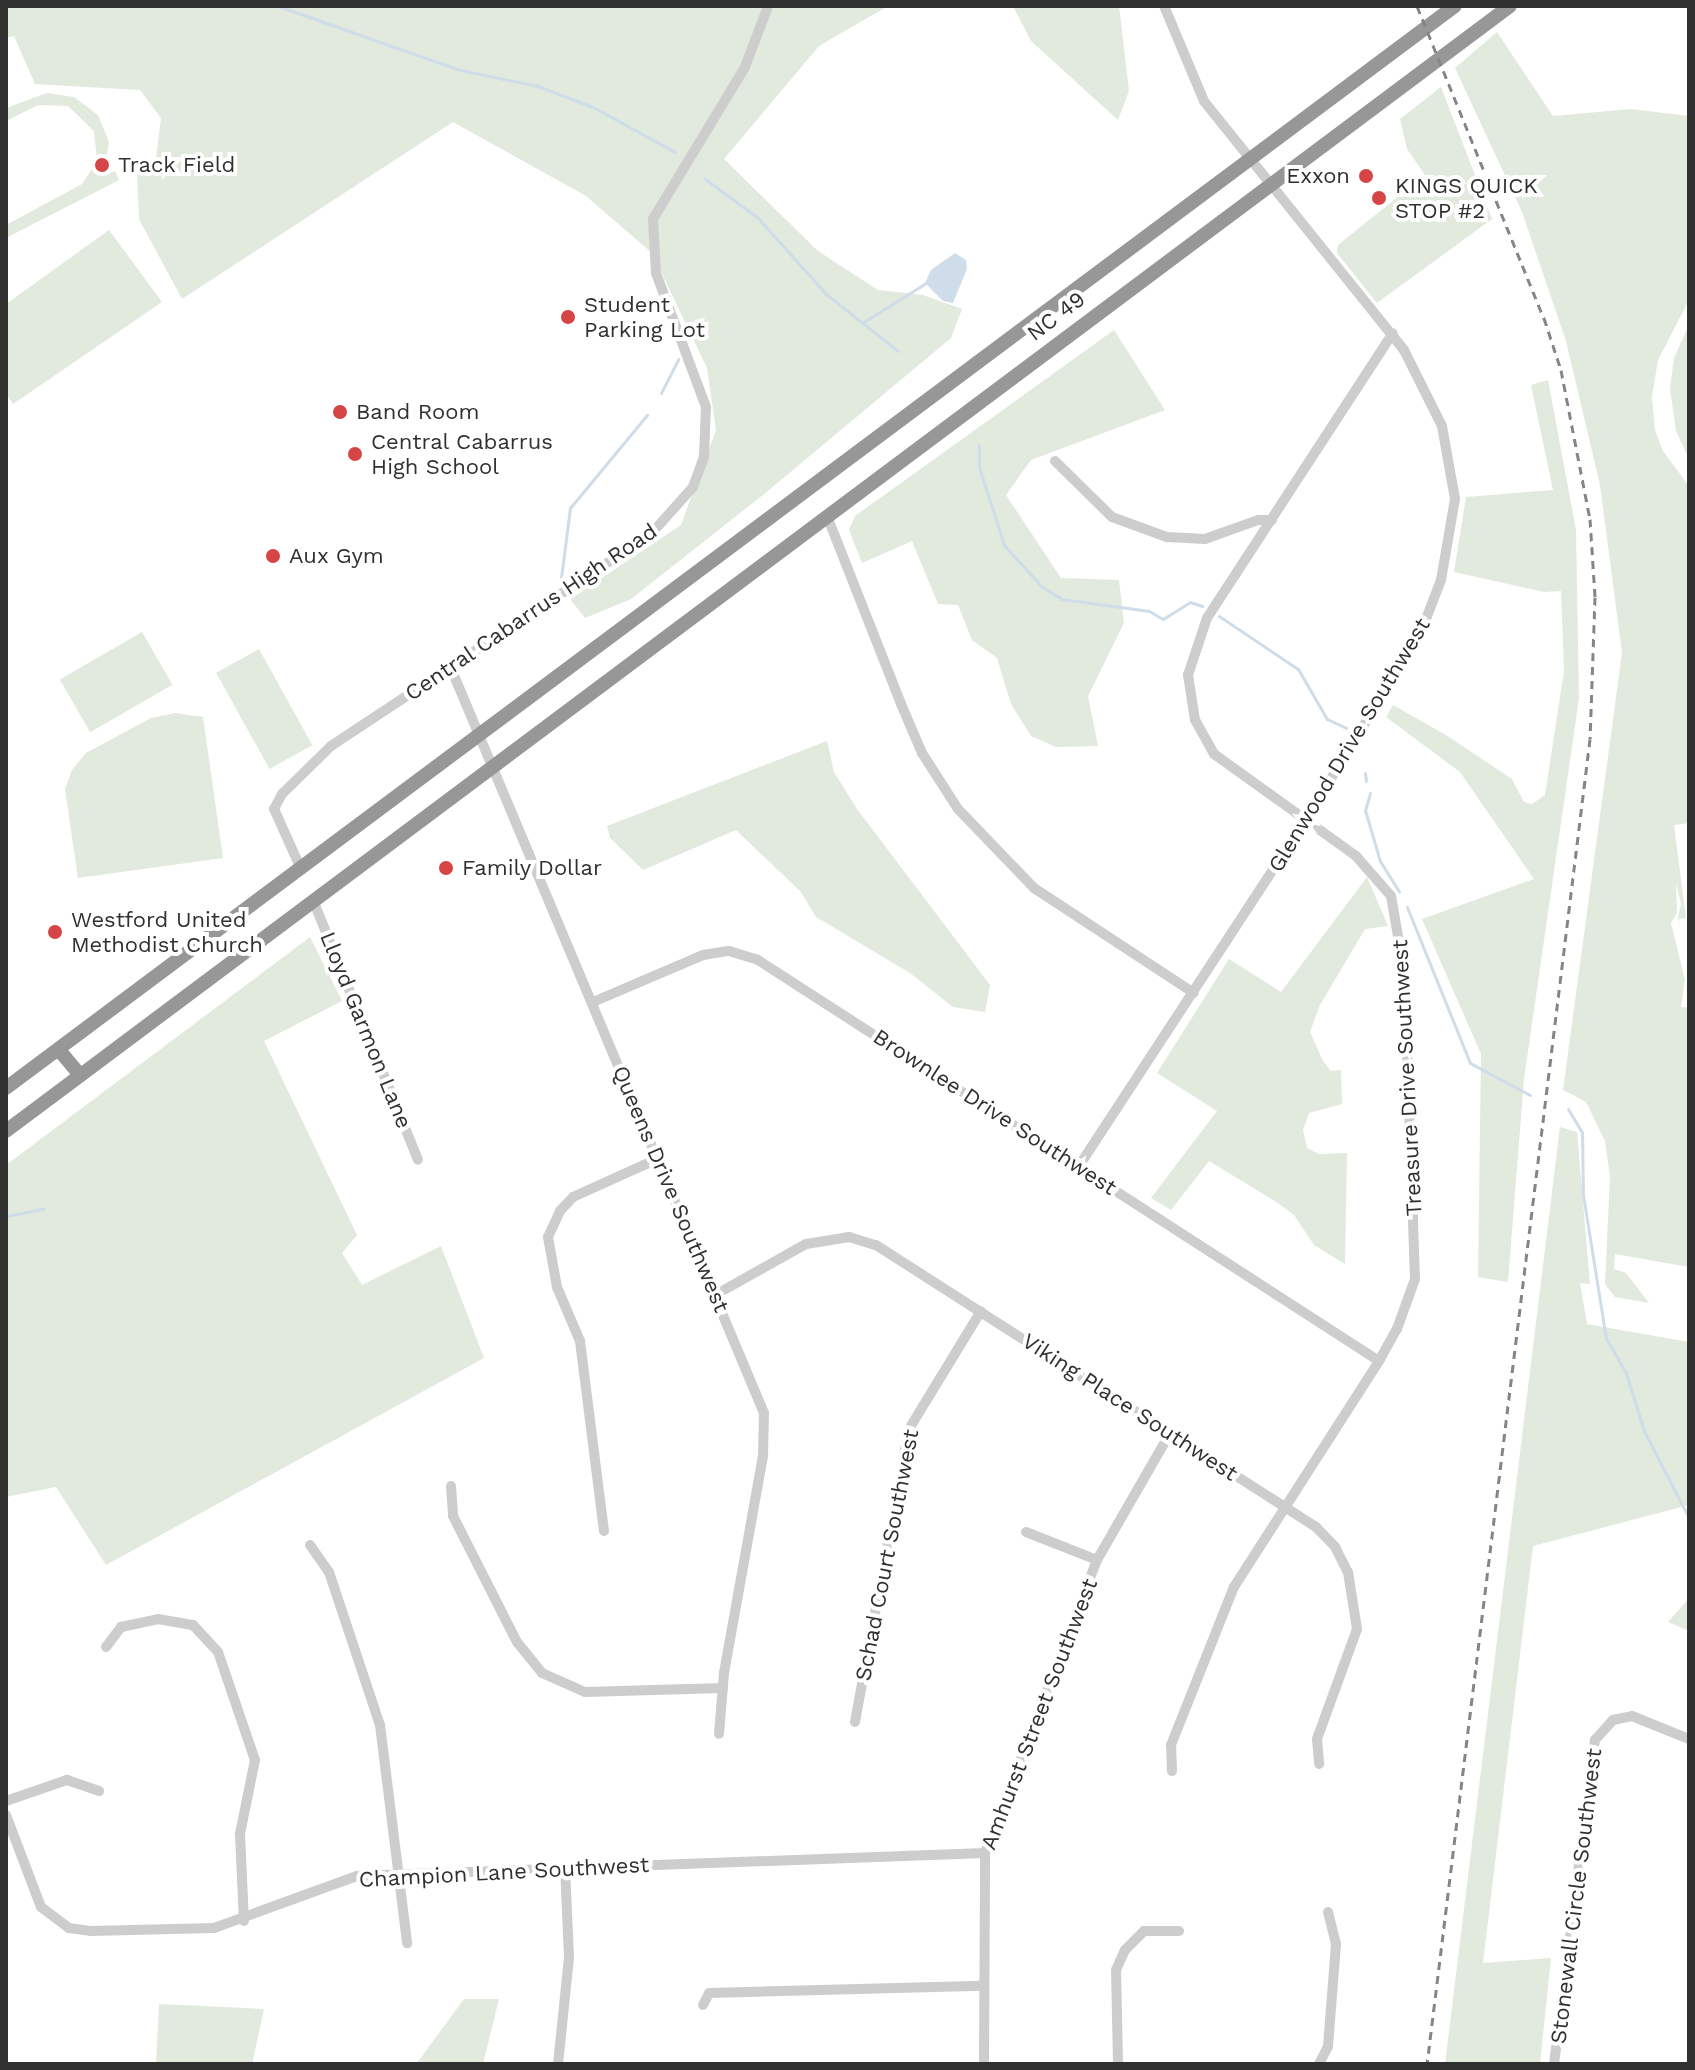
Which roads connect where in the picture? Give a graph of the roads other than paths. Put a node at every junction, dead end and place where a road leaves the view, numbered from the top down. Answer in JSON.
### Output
{"nodes":[{"id":1,"x":768,"y":6,"type":"edge"},
{"id":2,"x":1164,"y":6,"type":"edge"},
{"id":3,"x":1455,"y":6,"type":"edge"},
{"id":4,"x":1510,"y":6,"type":"edge"},
{"id":5,"x":1251,"y":159,"type":"junction"},
{"id":6,"x":1271,"y":184,"type":"junction"},
{"id":7,"x":1393,"y":333,"type":"junction"},
{"id":8,"x":1055,"y":461,"type":"dead end"},
{"id":9,"x":827,"y":516,"type":"junction"},
{"id":10,"x":1272,"y":520,"type":"junction"},
{"id":11,"x":450,"y":666,"type":"junction"},
{"id":12,"x":479,"y":737,"type":"junction"},
{"id":13,"x":493,"y":766,"type":"junction"},
{"id":14,"x":1305,"y":821,"type":"junction"},
{"id":15,"x":301,"y":869,"type":"junction"},
{"id":16,"x":313,"y":900,"type":"junction"},
{"id":17,"x":1194,"y":993,"type":"junction"},
{"id":18,"x":593,"y":1002,"type":"junction"},
{"id":19,"x":59,"y":1050,"type":"junction"},
{"id":20,"x":80,"y":1075,"type":"junction"},
{"id":21,"x":6,"y":1088,"type":"edge"},
{"id":22,"x":6,"y":1131,"type":"edge"},
{"id":23,"x":657,"y":1159,"type":"junction"},
{"id":24,"x":418,"y":1160,"type":"dead end"},
{"id":25,"x":1079,"y":1166,"type":"junction"},
{"id":26,"x":715,"y":1295,"type":"junction"},
{"id":27,"x":981,"y":1311,"type":"junction"},
{"id":28,"x":1379,"y":1361,"type":"junction"},
{"id":29,"x":1170,"y":1433,"type":"junction"},
{"id":30,"x":451,"y":1486,"type":"dead end"},
{"id":31,"x":1285,"y":1507,"type":"junction"},
{"id":32,"x":604,"y":1531,"type":"dead end"},
{"id":33,"x":1026,"y":1532,"type":"dead end"},
{"id":34,"x":310,"y":1545,"type":"dead end"},
{"id":35,"x":1097,"y":1560,"type":"junction"},
{"id":36,"x":106,"y":1647,"type":"dead end"},
{"id":37,"x":723,"y":1688,"type":"junction"},
{"id":38,"x":855,"y":1722,"type":"dead end"},
{"id":39,"x":719,"y":1734,"type":"dead end"},
{"id":40,"x":1689,"y":1739,"type":"edge"},
{"id":41,"x":1319,"y":1764,"type":"dead end"},
{"id":42,"x":1172,"y":1771,"type":"dead end"},
{"id":43,"x":99,"y":1791,"type":"dead end"},
{"id":44,"x":6,"y":1801,"type":"edge"},
{"id":45,"x":6,"y":1815,"type":"edge"},
{"id":46,"x":985,"y":1853,"type":"junction"},
{"id":47,"x":565,"y":1868,"type":"junction"},
{"id":48,"x":400,"y":1875,"type":"junction"},
{"id":49,"x":1328,"y":1912,"type":"dead end"},
{"id":50,"x":244,"y":1921,"type":"junction"},
{"id":51,"x":1179,"y":1931,"type":"dead end"},
{"id":52,"x":407,"y":1943,"type":"dead end"},
{"id":53,"x":983,"y":1986,"type":"junction"},
{"id":54,"x":703,"y":2005,"type":"dead end"},
{"id":55,"x":558,"y":2064,"type":"edge"},
{"id":56,"x":984,"y":2064,"type":"edge"},
{"id":57,"x":1118,"y":2064,"type":"edge"},
{"id":58,"x":1319,"y":2064,"type":"edge"},
{"id":59,"x":1554,"y":2064,"type":"edge"}],
"edges":[{"from":1,"to":11,"type":"street","name":"Central Cabarrus High Road"},
{"from":2,"to":5,"type":"street","name":"Glenwood Drive Southwest"},
{"from":3,"to":5,"type":"highway","number":"NC 49"},
{"from":4,"to":6,"type":"highway","name":"NC 49","number":"NC 49"},
{"from":5,"to":6,"type":"street","name":"Glenwood Drive Southwest"},
{"from":5,"to":12,"type":"highway","number":"NC 49"},
{"from":6,"to":7,"type":"street","name":"Glenwood Drive Southwest"},
{"from":6,"to":9,"type":"highway","name":"NC 49","number":"NC 49"},
{"from":7,"to":10,"type":"street","name":"Treasure Drive Southwest"},
{"from":7,"to":14,"type":"street","name":"Glenwood Drive Southwest"},
{"from":8,"to":10,"type":"street"},
{"from":9,"to":13,"type":"highway","name":"NC 49","number":"NC 49"},
{"from":9,"to":17,"type":"street"},
{"from":10,"to":14,"type":"street","name":"Treasure Drive Southwest"},
{"from":11,"to":12,"type":"street","name":"Queens Drive Southwest"},
{"from":11,"to":15,"type":"street","name":"Central Cabarrus High Road"},
{"from":12,"to":13,"type":"street","name":"Queens Drive Southwest"},
{"from":12,"to":15,"type":"highway","number":"NC 49"},
{"from":13,"to":16,"type":"highway","number":"NC 49"},
{"from":13,"to":18,"type":"street","name":"Queens Drive Southwest"},
{"from":14,"to":17,"type":"street","name":"Glenwood Drive Southwest"},
{"from":14,"to":28,"type":"street","name":"Treasure Drive Southwest"},
{"from":15,"to":19,"type":"highway","number":"NC 49"},
{"from":16,"to":20,"type":"highway","number":"NC 49"},
{"from":16,"to":24,"type":"street","name":"Lloyd Garmon Lane"},
{"from":17,"to":25,"type":"street","name":"Glenwood Drive Southwest"},
{"from":18,"to":23,"type":"street","name":"Queens Drive Southwest"},
{"from":18,"to":25,"type":"street","name":"Brownlee Drive Southwest"},
{"from":19,"to":20,"type":"highway"},
{"from":19,"to":21,"type":"highway","number":"NC 49"},
{"from":20,"to":22,"type":"highway","number":"NC 49"},
{"from":23,"to":26,"type":"street","name":"Queens Drive Southwest"},
{"from":23,"to":32,"type":"street"},
{"from":25,"to":28,"type":"street","name":"Brownlee Drive Southwest"},
{"from":26,"to":27,"type":"street","name":"Viking Place Southwest"},
{"from":26,"to":37,"type":"street","name":"Queens Drive Southwest"},
{"from":27,"to":29,"type":"street","name":"Viking Place Southwest"},
{"from":27,"to":38,"type":"street","name":"Schad Court Southwest"},
{"from":28,"to":31,"type":"street","name":"Treasure Drive Southwest"},
{"from":29,"to":31,"type":"street","name":"Viking Place Southwest"},
{"from":29,"to":35,"type":"street","name":"Amhurst Street Southwest"},
{"from":30,"to":37,"type":"street"},
{"from":31,"to":41,"type":"street","name":"Viking Place Southwest"},
{"from":31,"to":42,"type":"street","name":"Treasure Drive Southwest"},
{"from":33,"to":35,"type":"street"},
{"from":34,"to":48,"type":"street"},
{"from":35,"to":46,"type":"street","name":"Amhurst Street Southwest"},
{"from":36,"to":50,"type":"street"},
{"from":37,"to":39,"type":"street","name":"Queens Drive Southwest"},
{"from":40,"to":59,"type":"street","name":"Stonewall Circle Southwest"},
{"from":43,"to":44,"type":"street"},
{"from":45,"to":50,"type":"street","name":"Champion Lane Southwest"},
{"from":46,"to":47,"type":"street","name":"Champion Lane Southwest"},
{"from":46,"to":53,"type":"street","name":"Amhurst Street Southwest"},
{"from":47,"to":48,"type":"street","name":"Champion Lane Southwest"},
{"from":47,"to":55,"type":"street"},
{"from":48,"to":50,"type":"street","name":"Champion Lane Southwest"},
{"from":48,"to":52,"type":"street"},
{"from":49,"to":58,"type":"street"},
{"from":51,"to":57,"type":"street"},
{"from":53,"to":54,"type":"street"},
{"from":53,"to":56,"type":"street","name":"Amhurst Street Southwest"}]}
